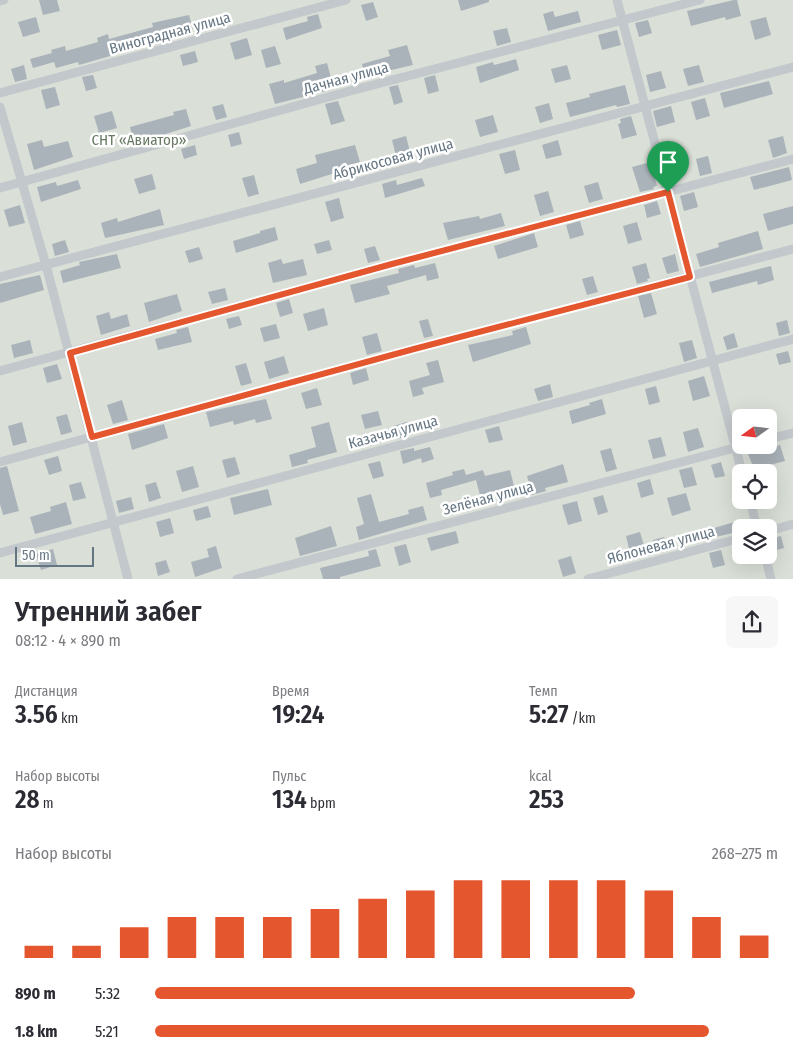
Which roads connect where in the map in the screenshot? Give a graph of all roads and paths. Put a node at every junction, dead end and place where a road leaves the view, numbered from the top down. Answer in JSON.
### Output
{"nodes":[{"id":1,"x":4,"y":0,"type":"edge"},
{"id":2,"x":346,"y":0,"type":"edge"},
{"id":3,"x":616,"y":0,"type":"edge"},
{"id":4,"x":700,"y":0,"type":"edge"},
{"id":5,"x":0,"y":1,"type":"edge"},
{"id":6,"x":622,"y":21,"type":"junction"},
{"id":7,"x":793,"y":67,"type":"edge"},
{"id":8,"x":0,"y":93,"type":"edge"},
{"id":9,"x":644,"y":106,"type":"junction"},
{"id":10,"x":0,"y":107,"type":"edge"},
{"id":11,"x":793,"y":159,"type":"edge"},
{"id":12,"x":21,"y":182,"type":"junction"},
{"id":13,"x":0,"y":188,"type":"edge"},
{"id":14,"x":668,"y":192,"type":"junction"},
{"id":15,"x":793,"y":249,"type":"edge"},
{"id":16,"x":46,"y":265,"type":"junction"},
{"id":17,"x":0,"y":277,"type":"edge"},
{"id":18,"x":690,"y":277,"type":"junction"},
{"id":19,"x":793,"y":339,"type":"edge"},
{"id":20,"x":70,"y":353,"type":"junction"},
{"id":21,"x":713,"y":360,"type":"junction"},
{"id":22,"x":0,"y":371,"type":"edge"},
{"id":23,"x":732,"y":433,"type":"edge"},
{"id":24,"x":793,"y":433,"type":"edge"},
{"id":25,"x":92,"y":437,"type":"junction"},
{"id":26,"x":778,"y":437,"type":"edge"},
{"id":27,"x":732,"y":449,"type":"edge"},
{"id":28,"x":0,"y":462,"type":"edge"},
{"id":29,"x":114,"y":522,"type":"junction"},
{"id":30,"x":793,"y":524,"type":"edge"},
{"id":31,"x":777,"y":529,"type":"edge"},
{"id":32,"x":732,"y":540,"type":"edge"},
{"id":33,"x":0,"y":553,"type":"edge"},
{"id":34,"x":767,"y":564,"type":"edge"},
{"id":35,"x":128,"y":579,"type":"edge"},
{"id":36,"x":237,"y":579,"type":"edge"},
{"id":37,"x":588,"y":579,"type":"edge"},
{"id":38,"x":771,"y":579,"type":"edge"}],
"edges":[{"from":1,"to":5,"type":"street"},
{"from":2,"to":8,"type":"street","name":"Виноградная улица"},
{"from":3,"to":6,"type":"street"},
{"from":4,"to":6,"type":"street","name":"Дачная улица"},
{"from":6,"to":9,"type":"street"},
{"from":6,"to":12,"type":"street","name":"Дачная улица"},
{"from":7,"to":9,"type":"street","name":"Абрикосовая улица"},
{"from":9,"to":14,"type":"street"},
{"from":9,"to":16,"type":"street","name":"Абрикосовая улица"},
{"from":10,"to":12,"type":"street"},
{"from":11,"to":14,"type":"street"},
{"from":12,"to":13,"type":"street","name":"Дачная улица"},
{"from":12,"to":16,"type":"street"},
{"from":14,"to":18,"type":"street"},
{"from":14,"to":20,"type":"street"},
{"from":15,"to":18,"type":"street"},
{"from":16,"to":17,"type":"street","name":"Абрикосовая улица"},
{"from":16,"to":20,"type":"street"},
{"from":18,"to":21,"type":"street"},
{"from":18,"to":25,"type":"street"},
{"from":19,"to":21,"type":"street","name":"Казачья улица"},
{"from":20,"to":22,"type":"street"},
{"from":20,"to":25,"type":"street"},
{"from":21,"to":23,"type":"street"},
{"from":21,"to":29,"type":"street","name":"Казачья улица"},
{"from":24,"to":26,"type":"street"},
{"from":25,"to":28,"type":"street"},
{"from":25,"to":29,"type":"street"},
{"from":27,"to":36,"type":"street","name":"Зелёная улица"},
{"from":29,"to":33,"type":"street","name":"Казачья улица"},
{"from":29,"to":35,"type":"street"},
{"from":30,"to":31,"type":"street"},
{"from":32,"to":37,"type":"street","name":"Яблоневая улица"},
{"from":34,"to":38,"type":"street"}]}
